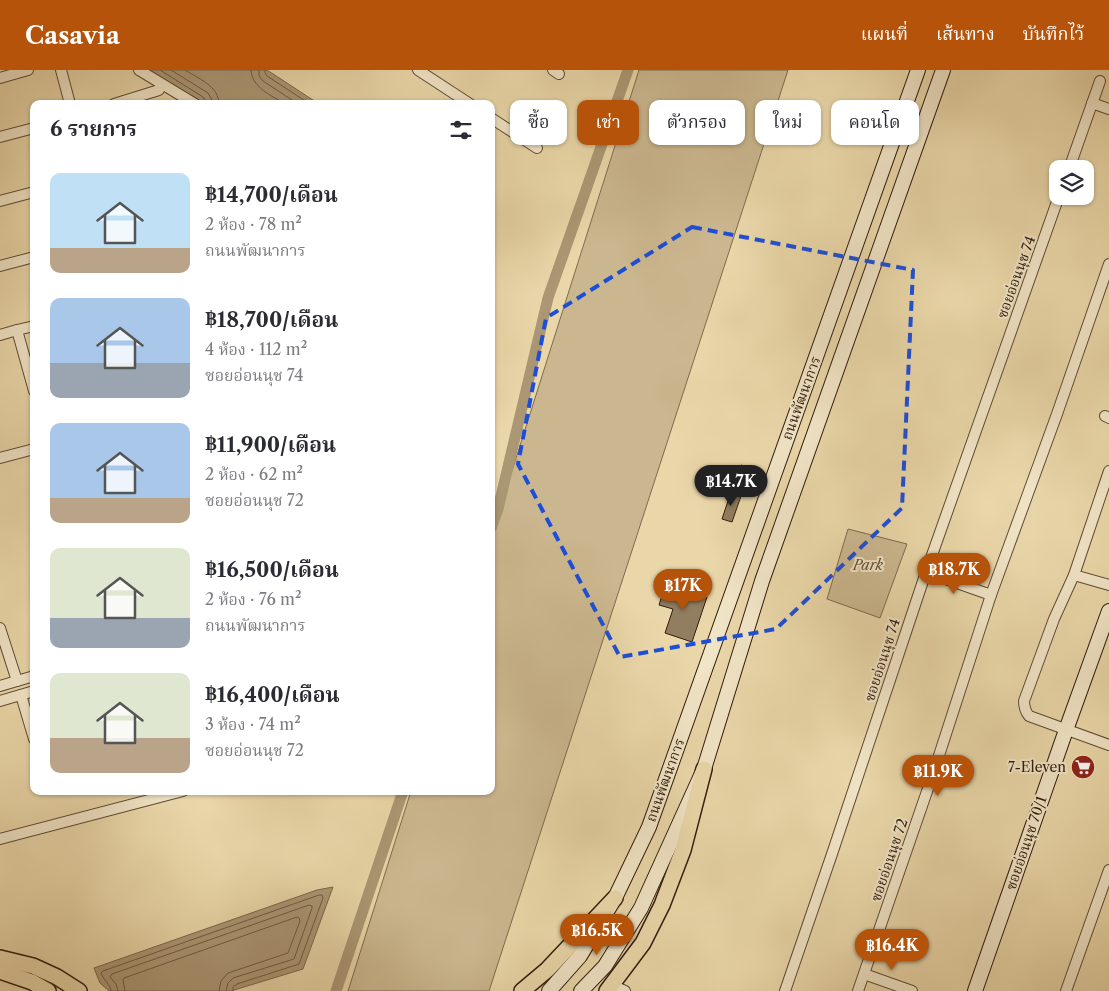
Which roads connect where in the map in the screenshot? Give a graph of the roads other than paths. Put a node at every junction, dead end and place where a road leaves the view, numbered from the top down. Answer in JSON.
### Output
{"nodes":[{"id":1,"x":28,"y":70,"type":"edge"},
{"id":2,"x":61,"y":70,"type":"edge"},
{"id":3,"x":139,"y":70,"type":"edge"},
{"id":4,"x":418,"y":70,"type":"edge"},
{"id":5,"x":918,"y":70,"type":"edge"},
{"id":6,"x":942,"y":70,"type":"edge"},
{"id":7,"x":0,"y":78,"type":"edge"},
{"id":8,"x":1100,"y":82,"type":"dead end"},
{"id":9,"x":159,"y":90,"type":"dead end"},
{"id":10,"x":69,"y":100,"type":"edge"},
{"id":11,"x":127,"y":100,"type":"edge"},
{"id":12,"x":188,"y":100,"type":"edge"},
{"id":13,"x":462,"y":100,"type":"edge"},
{"id":14,"x":1092,"y":103,"type":"junction"},
{"id":15,"x":1109,"y":109,"type":"edge"},
{"id":16,"x":495,"y":121,"type":"edge"},
{"id":17,"x":30,"y":129,"type":"edge"},
{"id":18,"x":0,"y":137,"type":"edge"},
{"id":19,"x":537,"y":148,"type":"dead end"},
{"id":20,"x":1072,"y":160,"type":"edge"},
{"id":21,"x":30,"y":193,"type":"edge"},
{"id":22,"x":0,"y":201,"type":"edge"},
{"id":23,"x":1056,"y":205,"type":"edge"},
{"id":24,"x":30,"y":258,"type":"edge"},
{"id":25,"x":1109,"y":264,"type":"edge"},
{"id":26,"x":0,"y":266,"type":"edge"},
{"id":27,"x":30,"y":327,"type":"edge"},
{"id":28,"x":17,"y":330,"type":"junction"},
{"id":29,"x":0,"y":334,"type":"edge"},
{"id":30,"x":30,"y":377,"type":"edge"},
{"id":31,"x":30,"y":450,"type":"edge"},
{"id":32,"x":0,"y":458,"type":"edge"},
{"id":33,"x":1109,"y":471,"type":"edge"},
{"id":34,"x":926,"y":572,"type":"junction"},
{"id":35,"x":1074,"y":575,"type":"junction"},
{"id":36,"x":1109,"y":586,"type":"edge"},
{"id":37,"x":991,"y":595,"type":"junction"},
{"id":38,"x":1109,"y":612,"type":"edge"},
{"id":39,"x":0,"y":628,"type":"edge"},
{"id":40,"x":30,"y":677,"type":"edge"},
{"id":41,"x":17,"y":681,"type":"junction"},
{"id":42,"x":0,"y":686,"type":"edge"},
{"id":43,"x":30,"y":692,"type":"edge"},
{"id":44,"x":21,"y":695,"type":"junction"},
{"id":45,"x":0,"y":701,"type":"edge"},
{"id":46,"x":30,"y":725,"type":"edge"},
{"id":47,"x":1066,"y":730,"type":"junction"},
{"id":48,"x":1109,"y":745,"type":"edge"},
{"id":49,"x":704,"y":769,"type":"junction"},
{"id":50,"x":168,"y":795,"type":"edge"},
{"id":51,"x":0,"y":839,"type":"edge"},
{"id":52,"x":1109,"y":870,"type":"edge"},
{"id":53,"x":615,"y":898,"type":"junction"},
{"id":54,"x":0,"y":958,"type":"edge"},
{"id":55,"x":0,"y":971,"type":"edge"},
{"id":56,"x":864,"y":974,"type":"junction"},
{"id":57,"x":615,"y":989,"type":"edge"},
{"id":58,"x":46,"y":990,"type":"edge"},
{"id":59,"x":79,"y":991,"type":"edge"},
{"id":60,"x":522,"y":991,"type":"edge"},
{"id":61,"x":549,"y":991,"type":"edge"},
{"id":62,"x":581,"y":991,"type":"edge"},
{"id":63,"x":785,"y":991,"type":"edge"},
{"id":64,"x":858,"y":991,"type":"edge"},
{"id":65,"x":912,"y":991,"type":"edge"},
{"id":66,"x":975,"y":991,"type":"edge"},
{"id":67,"x":1066,"y":991,"type":"edge"}],
"edges":[{"from":1,"to":7,"type":"street"},
{"from":2,"to":10,"type":"street"},
{"from":3,"to":12,"type":"street"},
{"from":4,"to":13,"type":"street"},
{"from":5,"to":53,"type":"main road","name":"ถนนพัฒนาการ"},
{"from":6,"to":49,"type":"main road","name":"ถนนพัฒนาการ"},
{"from":8,"to":14,"type":"street"},
{"from":9,"to":11,"type":"street"},
{"from":14,"to":15,"type":"street"},
{"from":14,"to":20,"type":"street"},
{"from":16,"to":19,"type":"street"},
{"from":17,"to":18,"type":"street"},
{"from":21,"to":22,"type":"street"},
{"from":23,"to":34,"type":"street","name":"ซอยอ่อนนุช 74"},
{"from":24,"to":26,"type":"street"},
{"from":25,"to":37,"type":"street","name":"ซอยอ่อนนุช 72"},
{"from":27,"to":28,"type":"street"},
{"from":28,"to":29,"type":"street"},
{"from":28,"to":30,"type":"street"},
{"from":31,"to":32,"type":"street"},
{"from":33,"to":35,"type":"street"},
{"from":34,"to":37,"type":"street"},
{"from":34,"to":63,"type":"street","name":"ซอยอ่อนนุช 74"},
{"from":35,"to":36,"type":"street"},
{"from":35,"to":47,"type":"street"},
{"from":37,"to":56,"type":"street","name":"ซอยอ่อนนุช 72"},
{"from":38,"to":47,"type":"main road","name":"ซอยอ่อนนุช 70/1"},
{"from":39,"to":41,"type":"street"},
{"from":40,"to":41,"type":"street"},
{"from":41,"to":42,"type":"street"},
{"from":43,"to":44,"type":"street"},
{"from":44,"to":45,"type":"street"},
{"from":44,"to":46,"type":"street"},
{"from":47,"to":48,"type":"street"},
{"from":47,"to":66,"type":"main road","name":"ซอยอ่อนนุช 70/1"},
{"from":49,"to":57,"type":"main road"},
{"from":49,"to":62,"type":"main road","name":"ถนนพัฒนาการ"},
{"from":50,"to":51,"type":"street"},
{"from":52,"to":67,"type":"street"},
{"from":53,"to":60,"type":"main road"},
{"from":53,"to":61,"type":"main road","name":"ถนนพัฒนาการ"},
{"from":54,"to":59,"type":"main road"},
{"from":55,"to":58,"type":"main road"},
{"from":56,"to":64,"type":"street","name":"ซอยอ่อนนุช 72"},
{"from":56,"to":65,"type":"street"}]}
